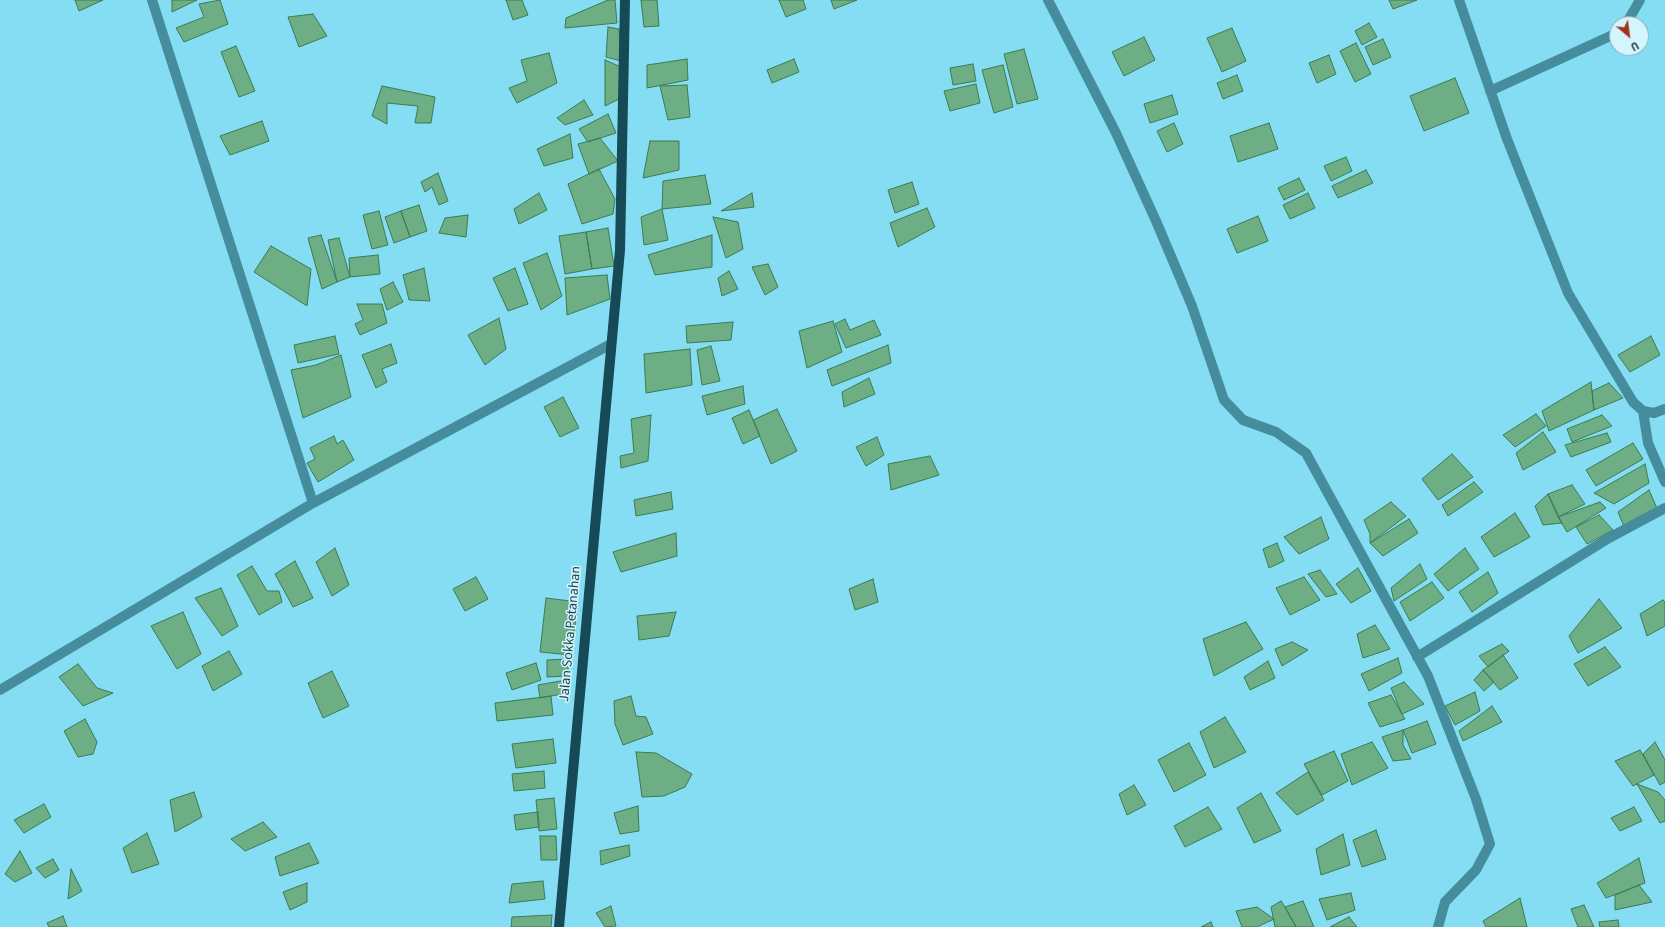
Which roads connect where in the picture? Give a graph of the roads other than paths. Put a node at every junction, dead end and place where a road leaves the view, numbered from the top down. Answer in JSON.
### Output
{"nodes":[{"id":1,"x":152,"y":0,"type":"edge"},
{"id":2,"x":625,"y":0,"type":"edge"},
{"id":3,"x":1048,"y":0,"type":"edge"},
{"id":4,"x":1459,"y":0,"type":"edge"},
{"id":5,"x":1640,"y":0,"type":"edge"},
{"id":6,"x":1631,"y":16,"type":"edge"},
{"id":7,"x":1609,"y":38,"type":"edge"},
{"id":8,"x":1490,"y":91,"type":"junction"},
{"id":9,"x":611,"y":344,"type":"junction"},
{"id":10,"x":1665,"y":409,"type":"edge"},
{"id":11,"x":1643,"y":411,"type":"junction"},
{"id":12,"x":1665,"y":482,"type":"edge"},
{"id":13,"x":313,"y":503,"type":"junction"},
{"id":14,"x":1665,"y":508,"type":"edge"},
{"id":15,"x":1417,"y":657,"type":"junction"},
{"id":16,"x":0,"y":690,"type":"edge"},
{"id":17,"x":559,"y":927,"type":"edge"},
{"id":18,"x":1438,"y":927,"type":"edge"}],
"edges":[{"from":1,"to":13,"type":"street"},
{"from":2,"to":9,"type":"main road","name":"Jalan Sokka Petanahan"},
{"from":3,"to":15,"type":"street"},
{"from":4,"to":8,"type":"street"},
{"from":5,"to":6,"type":"street"},
{"from":7,"to":8,"type":"street"},
{"from":8,"to":11,"type":"street"},
{"from":9,"to":13,"type":"street"},
{"from":9,"to":17,"type":"main road","name":"Jalan Sokka Petanahan"},
{"from":10,"to":11,"type":"street"},
{"from":11,"to":12,"type":"street"},
{"from":13,"to":16,"type":"street"},
{"from":14,"to":15,"type":"street"},
{"from":15,"to":18,"type":"street"}]}
